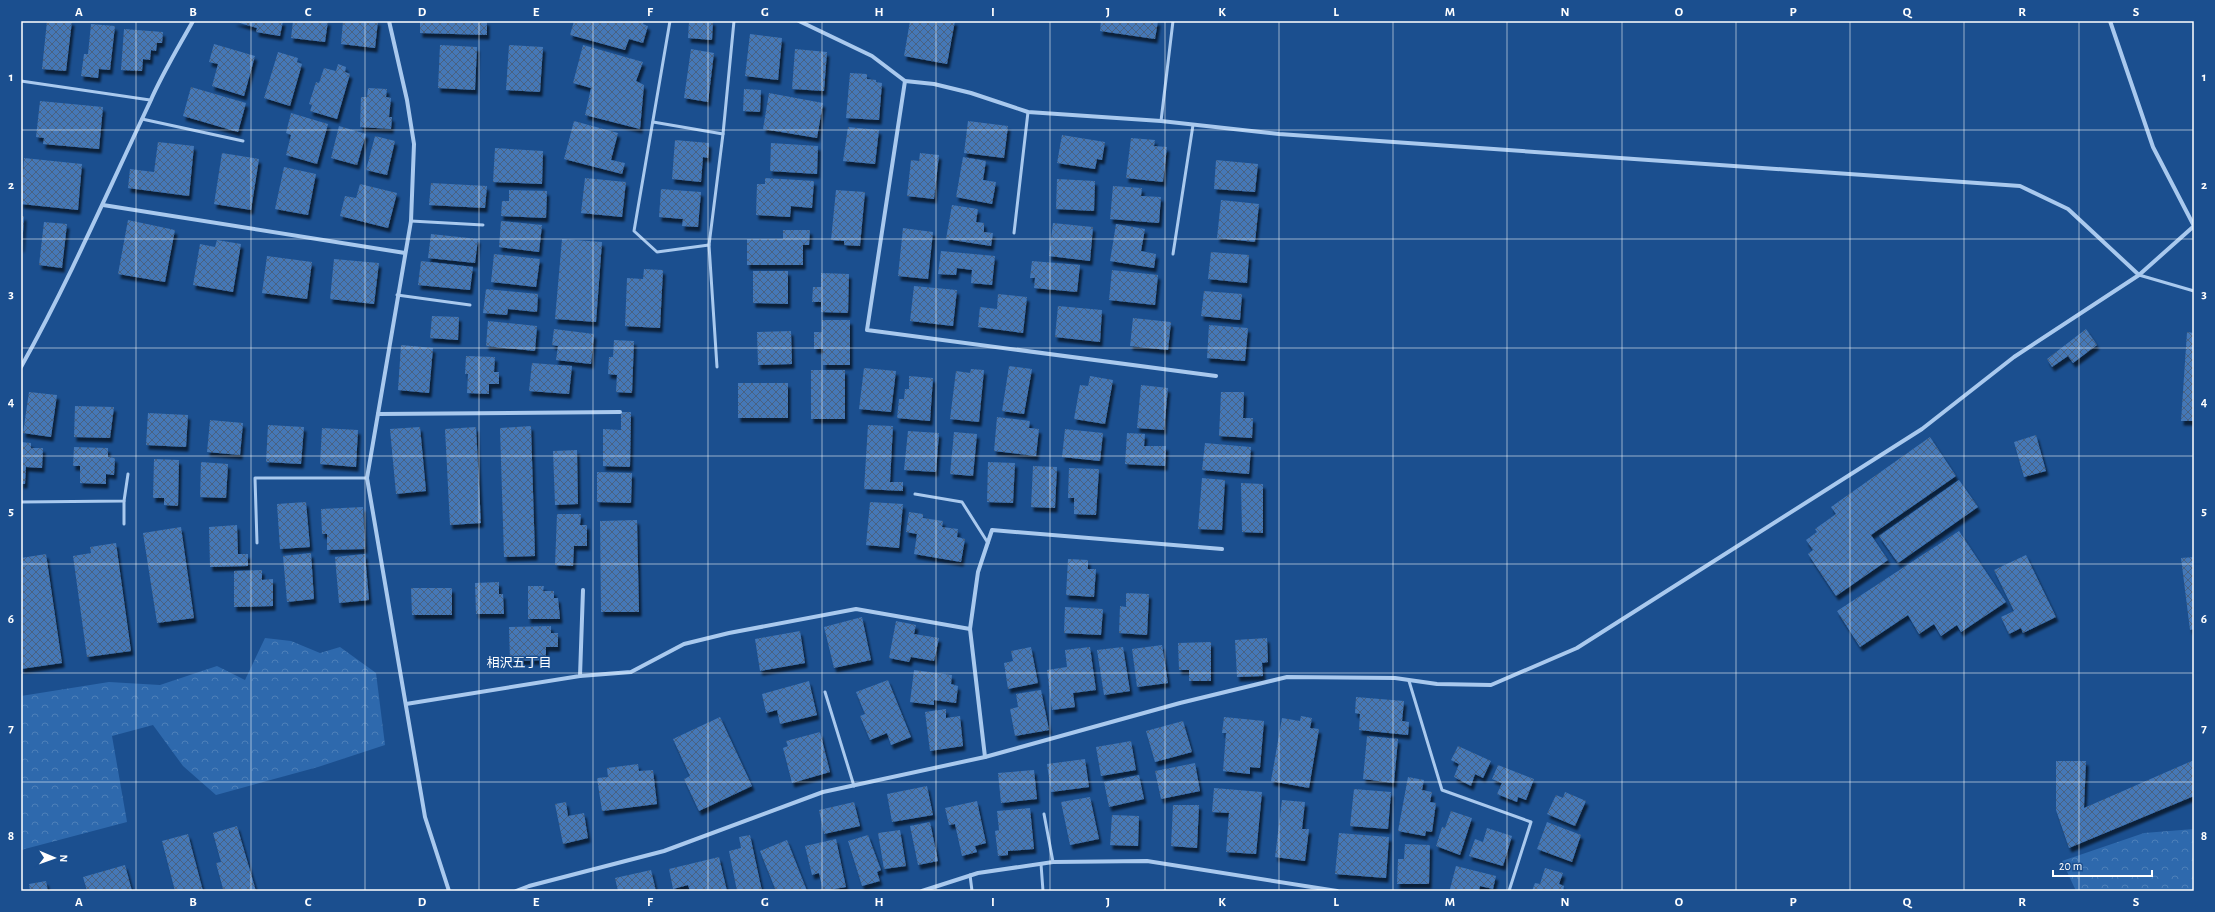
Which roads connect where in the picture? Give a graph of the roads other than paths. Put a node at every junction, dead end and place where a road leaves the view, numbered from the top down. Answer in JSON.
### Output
{"nodes":[{"id":1,"x":193,"y":21,"type":"edge"},
{"id":2,"x":389,"y":21,"type":"edge"},
{"id":3,"x":670,"y":21,"type":"edge"},
{"id":4,"x":734,"y":21,"type":"edge"},
{"id":5,"x":799,"y":21,"type":"edge"},
{"id":6,"x":1173,"y":21,"type":"edge"},
{"id":7,"x":2110,"y":21,"type":"edge"},
{"id":8,"x":905,"y":81,"type":"junction"},
{"id":9,"x":21,"y":82,"type":"edge"},
{"id":10,"x":150,"y":100,"type":"junction"},
{"id":11,"x":1028,"y":112,"type":"junction"},
{"id":12,"x":142,"y":119,"type":"junction"},
{"id":13,"x":1161,"y":121,"type":"junction"},
{"id":14,"x":653,"y":122,"type":"junction"},
{"id":15,"x":1193,"y":125,"type":"junction"},
{"id":16,"x":723,"y":134,"type":"junction"},
{"id":17,"x":243,"y":141,"type":"dead end"},
{"id":18,"x":103,"y":205,"type":"junction"},
{"id":19,"x":411,"y":221,"type":"junction"},
{"id":20,"x":482,"y":225,"type":"dead end"},
{"id":21,"x":2194,"y":226,"type":"edge"},
{"id":22,"x":1014,"y":233,"type":"dead end"},
{"id":23,"x":709,"y":245,"type":"junction"},
{"id":24,"x":405,"y":253,"type":"junction"},
{"id":25,"x":1173,"y":254,"type":"dead end"},
{"id":26,"x":2138,"y":275,"type":"junction"},
{"id":27,"x":2194,"y":291,"type":"edge"},
{"id":28,"x":397,"y":295,"type":"junction"},
{"id":29,"x":470,"y":305,"type":"dead end"},
{"id":30,"x":717,"y":367,"type":"dead end"},
{"id":31,"x":21,"y":368,"type":"edge"},
{"id":32,"x":1216,"y":376,"type":"dead end"},
{"id":33,"x":620,"y":412,"type":"dead end"},
{"id":34,"x":378,"y":414,"type":"junction"},
{"id":35,"x":128,"y":474,"type":"dead end"},
{"id":36,"x":367,"y":478,"type":"junction"},
{"id":37,"x":915,"y":494,"type":"dead end"},
{"id":38,"x":124,"y":501,"type":"junction"},
{"id":39,"x":21,"y":502,"type":"edge"},
{"id":40,"x":124,"y":524,"type":"dead end"},
{"id":41,"x":257,"y":542,"type":"dead end"},
{"id":42,"x":988,"y":543,"type":"junction"},
{"id":43,"x":1222,"y":549,"type":"dead end"},
{"id":44,"x":584,"y":590,"type":"dead end"},
{"id":45,"x":970,"y":628,"type":"junction"},
{"id":46,"x":580,"y":676,"type":"junction"},
{"id":47,"x":1409,"y":681,"type":"junction"},
{"id":48,"x":825,"y":692,"type":"dead end"},
{"id":49,"x":406,"y":704,"type":"junction"},
{"id":50,"x":984,"y":757,"type":"junction"},
{"id":51,"x":854,"y":786,"type":"junction"},
{"id":52,"x":1044,"y":814,"type":"dead end"},
{"id":53,"x":1053,"y":862,"type":"junction"},
{"id":54,"x":1041,"y":864,"type":"junction"},
{"id":55,"x":970,"y":875,"type":"junction"},
{"id":56,"x":449,"y":891,"type":"edge"},
{"id":57,"x":516,"y":891,"type":"edge"},
{"id":58,"x":922,"y":891,"type":"edge"},
{"id":59,"x":972,"y":891,"type":"edge"},
{"id":60,"x":1043,"y":891,"type":"edge"},
{"id":61,"x":1337,"y":891,"type":"edge"},
{"id":62,"x":1509,"y":891,"type":"edge"}],
"edges":[{"from":1,"to":10,"type":"street"},
{"from":2,"to":19,"type":"street"},
{"from":3,"to":14,"type":"lane"},
{"from":4,"to":16,"type":"lane"},
{"from":5,"to":8,"type":"street"},
{"from":6,"to":13,"type":"lane"},
{"from":7,"to":21,"type":"street"},
{"from":8,"to":11,"type":"street"},
{"from":8,"to":32,"type":"street"},
{"from":9,"to":10,"type":"lane"},
{"from":10,"to":12,"type":"street"},
{"from":11,"to":13,"type":"street"},
{"from":11,"to":22,"type":"lane"},
{"from":12,"to":17,"type":"lane"},
{"from":12,"to":18,"type":"street"},
{"from":13,"to":15,"type":"street"},
{"from":14,"to":16,"type":"lane"},
{"from":14,"to":23,"type":"lane"},
{"from":15,"to":25,"type":"lane"},
{"from":15,"to":26,"type":"street"},
{"from":16,"to":23,"type":"lane"},
{"from":18,"to":24,"type":"street"},
{"from":18,"to":31,"type":"street"},
{"from":19,"to":20,"type":"lane"},
{"from":19,"to":24,"type":"street"},
{"from":21,"to":26,"type":"street"},
{"from":23,"to":30,"type":"lane"},
{"from":24,"to":28,"type":"street"},
{"from":26,"to":27,"type":"lane"},
{"from":26,"to":47,"type":"street"},
{"from":28,"to":29,"type":"lane"},
{"from":28,"to":34,"type":"street"},
{"from":33,"to":34,"type":"street"},
{"from":34,"to":36,"type":"street"},
{"from":35,"to":38,"type":"lane"},
{"from":36,"to":41,"type":"lane"},
{"from":36,"to":49,"type":"street"},
{"from":37,"to":42,"type":"lane"},
{"from":38,"to":39,"type":"lane"},
{"from":38,"to":40,"type":"lane"},
{"from":42,"to":43,"type":"street"},
{"from":42,"to":45,"type":"street"},
{"from":44,"to":46,"type":"street"},
{"from":45,"to":46,"type":"street"},
{"from":45,"to":50,"type":"street"},
{"from":46,"to":49,"type":"street"},
{"from":47,"to":50,"type":"street"},
{"from":47,"to":62,"type":"lane"},
{"from":48,"to":51,"type":"lane"},
{"from":49,"to":56,"type":"street"},
{"from":50,"to":51,"type":"street"},
{"from":51,"to":57,"type":"street"},
{"from":52,"to":53,"type":"lane"},
{"from":53,"to":54,"type":"street"},
{"from":53,"to":61,"type":"street"},
{"from":54,"to":55,"type":"street"},
{"from":54,"to":60,"type":"lane"},
{"from":55,"to":58,"type":"street"},
{"from":55,"to":59,"type":"lane"}]}
